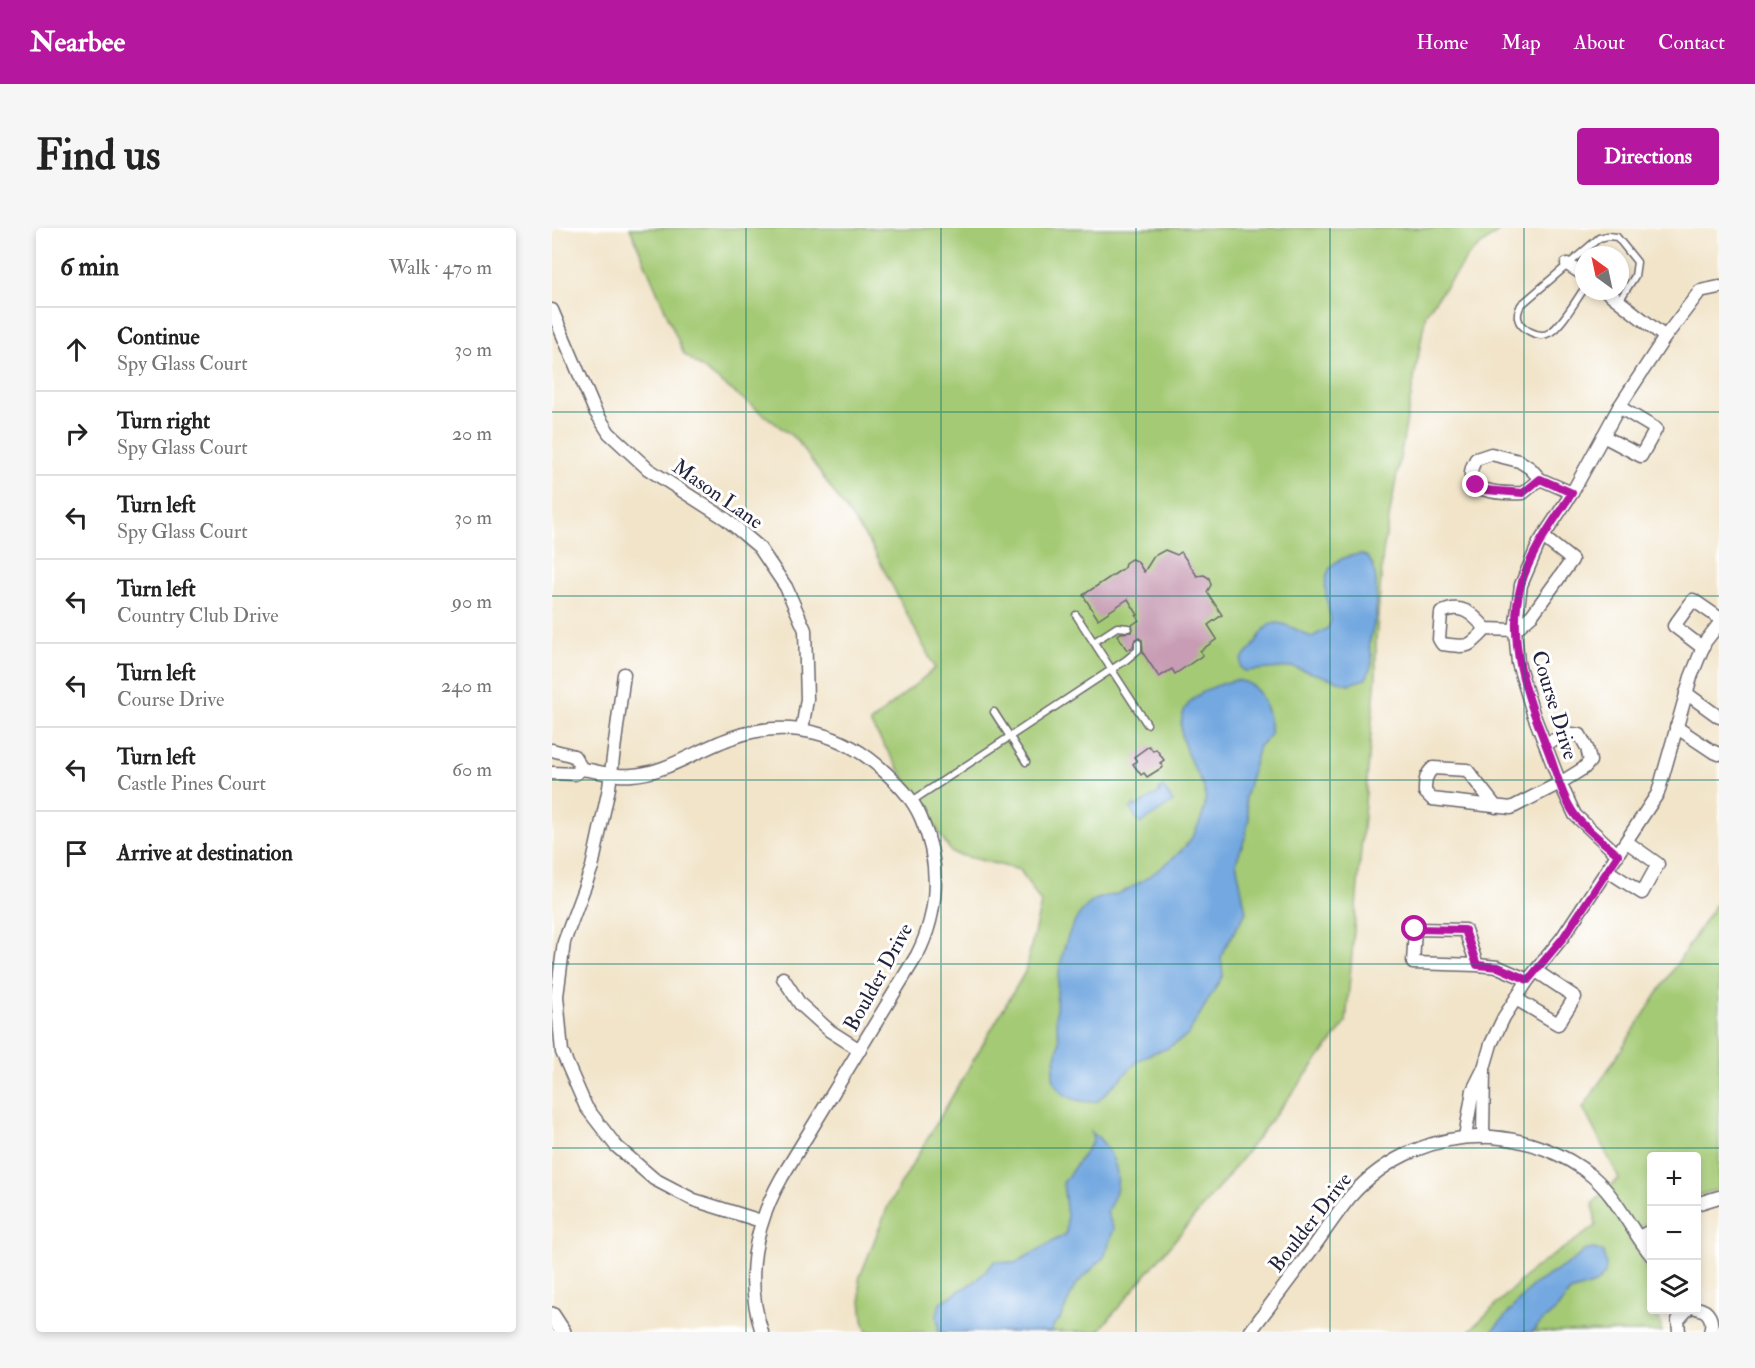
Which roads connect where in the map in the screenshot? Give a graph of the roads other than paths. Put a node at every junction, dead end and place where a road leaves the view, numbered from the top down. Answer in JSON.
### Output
{"nodes":[{"id":1,"x":1567,"y":264,"type":"junction"},
{"id":2,"x":1575,"y":270,"type":"edge"},
{"id":3,"x":1719,"y":287,"type":"edge"},
{"id":4,"x":1576,"y":300,"type":"edge"},
{"id":5,"x":1619,"y":301,"type":"joint"},
{"id":6,"x":552,"y":310,"type":"edge"},
{"id":7,"x":1665,"y":337,"type":"junction"},
{"id":8,"x":1619,"y":407,"type":"junction"},
{"id":9,"x":1603,"y":436,"type":"junction"},
{"id":10,"x":1540,"y":479,"type":"junction"},
{"id":11,"x":1572,"y":493,"type":"junction"},
{"id":12,"x":1543,"y":537,"type":"junction"},
{"id":13,"x":1076,"y":615,"type":"dead end"},
{"id":14,"x":1719,"y":618,"type":"edge"},
{"id":15,"x":1719,"y":624,"type":"edge"},
{"id":16,"x":1128,"y":628,"type":"dead end"},
{"id":17,"x":1486,"y":629,"type":"dead end"},
{"id":18,"x":1515,"y":630,"type":"junction"},
{"id":19,"x":1094,"y":642,"type":"junction"},
{"id":20,"x":1138,"y":643,"type":"dead end"},
{"id":21,"x":1703,"y":648,"type":"junction"},
{"id":22,"x":1112,"y":669,"type":"junction"},
{"id":23,"x":624,"y":674,"type":"dead end"},
{"id":24,"x":1686,"y":693,"type":"junction"},
{"id":25,"x":994,"y":712,"type":"dead end"},
{"id":26,"x":1719,"y":717,"type":"edge"},
{"id":27,"x":1147,"y":724,"type":"dead end"},
{"id":28,"x":1676,"y":727,"type":"junction"},
{"id":29,"x":802,"y":730,"type":"junction"},
{"id":30,"x":1010,"y":737,"type":"junction"},
{"id":31,"x":1545,"y":743,"type":"junction"},
{"id":32,"x":552,"y":750,"type":"edge"},
{"id":33,"x":1719,"y":754,"type":"edge"},
{"id":34,"x":1026,"y":762,"type":"dead end"},
{"id":35,"x":582,"y":769,"type":"junction"},
{"id":36,"x":552,"y":773,"type":"edge"},
{"id":37,"x":611,"y":773,"type":"junction"},
{"id":38,"x":1560,"y":783,"type":"junction"},
{"id":39,"x":912,"y":801,"type":"junction"},
{"id":40,"x":1496,"y":807,"type":"junction"},
{"id":41,"x":1627,"y":842,"type":"junction"},
{"id":42,"x":1618,"y":855,"type":"junction"},
{"id":43,"x":1608,"y":871,"type":"junction"},
{"id":44,"x":1477,"y":965,"type":"junction"},
{"id":45,"x":1532,"y":975,"type":"junction"},
{"id":46,"x":783,"y":978,"type":"dead end"},
{"id":47,"x":1516,"y":999,"type":"junction"},
{"id":48,"x":860,"y":1050,"type":"junction"},
{"id":49,"x":1484,"y":1068,"type":"junction"},
{"id":50,"x":1465,"y":1137,"type":"junction"},
{"id":51,"x":1483,"y":1137,"type":"junction"},
{"id":52,"x":1719,"y":1197,"type":"edge"},
{"id":53,"x":1701,"y":1202,"type":"edge"},
{"id":54,"x":761,"y":1221,"type":"junction"},
{"id":55,"x":1647,"y":1233,"type":"edge"},
{"id":56,"x":1639,"y":1238,"type":"junction"},
{"id":57,"x":1647,"y":1251,"type":"edge"},
{"id":58,"x":1701,"y":1310,"type":"edge"},
{"id":59,"x":1681,"y":1314,"type":"edge"},
{"id":60,"x":552,"y":1316,"type":"edge"},
{"id":61,"x":563,"y":1332,"type":"edge"},
{"id":62,"x":762,"y":1332,"type":"edge"},
{"id":63,"x":1250,"y":1332,"type":"edge"},
{"id":64,"x":1680,"y":1332,"type":"edge"},
{"id":65,"x":1710,"y":1332,"type":"edge"}],
"edges":[{"from":1,"to":2,"type":"street"},
{"from":1,"to":4,"type":"lane"},
{"from":1,"to":5,"type":"lane"},
{"from":3,"to":7,"type":"street","name":"Course Drive"},
{"from":5,"to":7,"type":"street"},
{"from":6,"to":29,"type":"street","name":"Mason Lane"},
{"from":7,"to":8,"type":"street","name":"Course Drive"},
{"from":8,"to":9,"type":"street","name":"Course Drive"},
{"from":8,"to":9,"type":"street"},
{"from":9,"to":11,"type":"street","name":"Course Drive"},
{"from":10,"to":10,"type":"street"},
{"from":10,"to":11,"type":"street"},
{"from":11,"to":12,"type":"street","name":"Course Drive"},
{"from":12,"to":18,"type":"street","name":"Course Drive"},
{"from":12,"to":18,"type":"street"},
{"from":13,"to":19,"type":"lane"},
{"from":14,"to":21,"type":"street"},
{"from":15,"to":21,"type":"street"},
{"from":16,"to":19,"type":"lane"},
{"from":17,"to":18,"type":"street"},
{"from":18,"to":31,"type":"street","name":"Course Drive"},
{"from":19,"to":22,"type":"lane"},
{"from":20,"to":22,"type":"lane"},
{"from":21,"to":24,"type":"street"},
{"from":22,"to":27,"type":"lane"},
{"from":22,"to":30,"type":"lane"},
{"from":23,"to":37,"type":"street"},
{"from":24,"to":26,"type":"street"},
{"from":24,"to":28,"type":"street"},
{"from":25,"to":30,"type":"lane"},
{"from":28,"to":33,"type":"street"},
{"from":28,"to":41,"type":"street"},
{"from":29,"to":37,"type":"street","name":"Boulder Drive"},
{"from":29,"to":39,"type":"street","name":"Boulder Drive"},
{"from":30,"to":34,"type":"lane"},
{"from":30,"to":39,"type":"lane"},
{"from":31,"to":38,"type":"street","name":"Course Drive"},
{"from":31,"to":38,"type":"street"},
{"from":32,"to":35,"type":"street","name":"Boulder Drive"},
{"from":35,"to":36,"type":"street","name":"Boulder Drive"},
{"from":35,"to":37,"type":"street","name":"Boulder Drive"},
{"from":37,"to":54,"type":"street"},
{"from":38,"to":40,"type":"street"},
{"from":38,"to":42,"type":"street","name":"Course Drive"},
{"from":39,"to":48,"type":"street","name":"Boulder Drive"},
{"from":40,"to":40,"type":"street"},
{"from":41,"to":42,"type":"street"},
{"from":41,"to":43,"type":"street"},
{"from":42,"to":43,"type":"street"},
{"from":43,"to":45,"type":"street"},
{"from":44,"to":44,"type":"street"},
{"from":44,"to":45,"type":"street"},
{"from":45,"to":47,"type":"street"},
{"from":45,"to":47,"type":"street"},
{"from":46,"to":48,"type":"street"},
{"from":47,"to":49,"type":"street"},
{"from":48,"to":54,"type":"street","name":"Boulder Drive"},
{"from":49,"to":50,"type":"street"},
{"from":49,"to":51,"type":"street"},
{"from":50,"to":51,"type":"street","name":"Boulder Drive"},
{"from":50,"to":63,"type":"street","name":"Boulder Drive"},
{"from":51,"to":56,"type":"street","name":"Boulder Drive"},
{"from":52,"to":53,"type":"street"},
{"from":54,"to":62,"type":"street","name":"Boulder Drive"},
{"from":55,"to":56,"type":"street"},
{"from":56,"to":57,"type":"street","name":"Boulder Drive"},
{"from":58,"to":65,"type":"street"},
{"from":59,"to":64,"type":"street"},
{"from":60,"to":61,"type":"street"}]}
